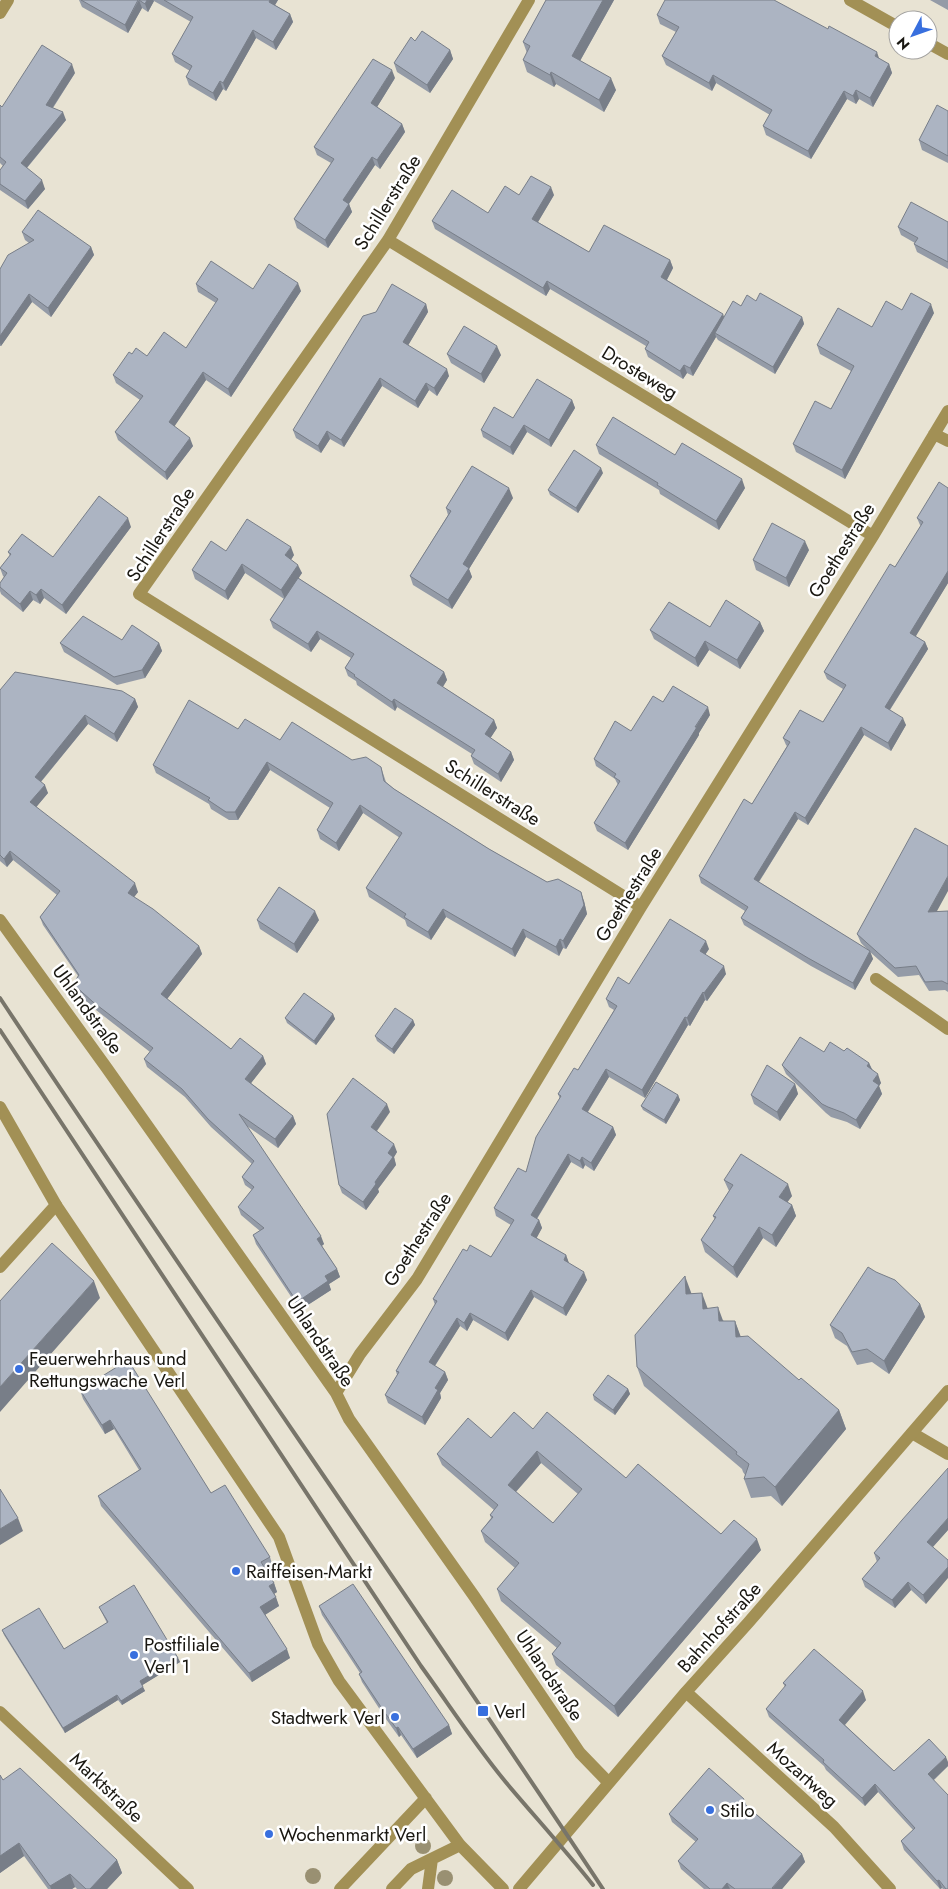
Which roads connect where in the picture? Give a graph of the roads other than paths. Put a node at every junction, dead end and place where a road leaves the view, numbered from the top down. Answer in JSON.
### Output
{"nodes":[{"id":1,"x":8,"y":0,"type":"edge"},
{"id":2,"x":529,"y":0,"type":"edge"},
{"id":3,"x":850,"y":0,"type":"edge"},
{"id":4,"x":0,"y":13,"type":"edge"},
{"id":5,"x":888,"y":21,"type":"edge"},
{"id":6,"x":388,"y":240,"type":"junction"},
{"id":7,"x":948,"y":411,"type":"edge"},
{"id":8,"x":934,"y":434,"type":"junction"},
{"id":9,"x":948,"y":441,"type":"edge"},
{"id":10,"x":873,"y":536,"type":"junction"},
{"id":11,"x":641,"y":907,"type":"junction"},
{"id":12,"x":0,"y":920,"type":"edge"},
{"id":13,"x":876,"y":978,"type":"dead end"},
{"id":14,"x":948,"y":1029,"type":"edge"},
{"id":15,"x":0,"y":1107,"type":"edge"},
{"id":16,"x":56,"y":1205,"type":"junction"},
{"id":17,"x":0,"y":1266,"type":"edge"},
{"id":18,"x":948,"y":1391,"type":"edge"},
{"id":19,"x":336,"y":1393,"type":"junction"},
{"id":20,"x":912,"y":1433,"type":"junction"},
{"id":21,"x":948,"y":1454,"type":"edge"},
{"id":22,"x":686,"y":1692,"type":"junction"},
{"id":23,"x":0,"y":1712,"type":"edge"},
{"id":24,"x":609,"y":1783,"type":"junction"},
{"id":25,"x":426,"y":1798,"type":"junction"},
{"id":26,"x":460,"y":1845,"type":"junction"},
{"id":27,"x":432,"y":1859,"type":"junction"},
{"id":28,"x":188,"y":1889,"type":"edge"},
{"id":29,"x":340,"y":1889,"type":"edge"},
{"id":30,"x":392,"y":1889,"type":"edge"},
{"id":31,"x":428,"y":1889,"type":"edge"},
{"id":32,"x":504,"y":1889,"type":"edge"},
{"id":33,"x":518,"y":1889,"type":"edge"},
{"id":34,"x":890,"y":1889,"type":"edge"}],
"edges":[{"from":1,"to":4,"type":"street"},
{"from":2,"to":6,"type":"street","name":"Schillerstraße"},
{"from":3,"to":5,"type":"street"},
{"from":6,"to":10,"type":"street","name":"Drosteweg"},
{"from":6,"to":11,"type":"street","name":"Schillerstraße"},
{"from":7,"to":8,"type":"street","name":"Goethestraße"},
{"from":8,"to":9,"type":"street"},
{"from":8,"to":10,"type":"street","name":"Goethestraße"},
{"from":10,"to":11,"type":"street","name":"Goethestraße"},
{"from":11,"to":19,"type":"street","name":"Goethestraße"},
{"from":12,"to":19,"type":"street","name":"Uhlandstraße"},
{"from":13,"to":14,"type":"street"},
{"from":15,"to":16,"type":"street"},
{"from":16,"to":17,"type":"street"},
{"from":16,"to":25,"type":"street"},
{"from":18,"to":20,"type":"street","name":"Bahnhofstraße"},
{"from":19,"to":24,"type":"street","name":"Uhlandstraße"},
{"from":20,"to":21,"type":"street"},
{"from":20,"to":22,"type":"street","name":"Bahnhofstraße"},
{"from":22,"to":24,"type":"street","name":"Bahnhofstraße"},
{"from":22,"to":34,"type":"street","name":"Mozartweg"},
{"from":23,"to":28,"type":"street","name":"Marktstraße"},
{"from":24,"to":33,"type":"street","name":"Bahnhofstraße"},
{"from":25,"to":26,"type":"street"},
{"from":25,"to":29,"type":"street"},
{"from":26,"to":27,"type":"street"},
{"from":26,"to":32,"type":"street"},
{"from":27,"to":30,"type":"street"},
{"from":27,"to":31,"type":"street"}]}
